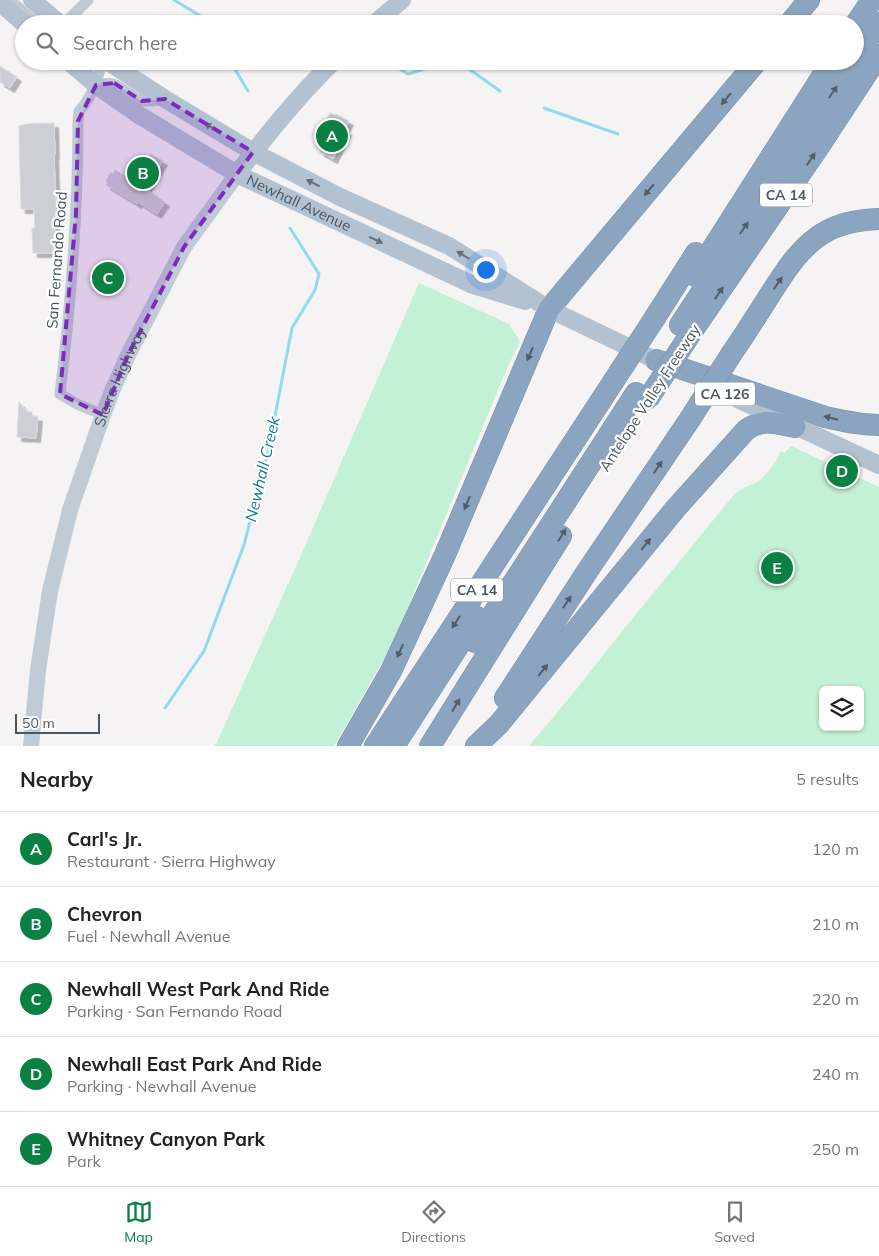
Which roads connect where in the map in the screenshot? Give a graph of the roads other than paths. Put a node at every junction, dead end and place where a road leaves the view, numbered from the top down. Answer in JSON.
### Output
{"nodes":[{"id":1,"x":10,"y":0,"type":"edge"},
{"id":2,"x":32,"y":0,"type":"edge"},
{"id":3,"x":88,"y":0,"type":"edge"},
{"id":4,"x":402,"y":0,"type":"edge"},
{"id":5,"x":809,"y":0,"type":"edge"},
{"id":6,"x":858,"y":0,"type":"edge"},
{"id":7,"x":872,"y":0,"type":"edge"},
{"id":8,"x":0,"y":3,"type":"edge"},
{"id":9,"x":27,"y":15,"type":"edge"},
{"id":10,"x":50,"y":15,"type":"edge"},
{"id":11,"x":73,"y":15,"type":"edge"},
{"id":12,"x":384,"y":15,"type":"edge"},
{"id":13,"x":796,"y":15,"type":"edge"},
{"id":14,"x":848,"y":15,"type":"edge"},
{"id":15,"x":862,"y":15,"type":"edge"},
{"id":16,"x":15,"y":16,"type":"edge"},
{"id":17,"x":879,"y":22,"type":"edge"},
{"id":18,"x":864,"y":45,"type":"edge"},
{"id":19,"x":879,"y":55,"type":"edge"},
{"id":20,"x":78,"y":70,"type":"edge"},
{"id":21,"x":100,"y":70,"type":"edge"},
{"id":22,"x":120,"y":70,"type":"edge"},
{"id":23,"x":325,"y":70,"type":"edge"},
{"id":24,"x":749,"y":70,"type":"edge"},
{"id":25,"x":813,"y":70,"type":"edge"},
{"id":26,"x":827,"y":70,"type":"edge"},
{"id":27,"x":847,"y":70,"type":"edge"},
{"id":28,"x":96,"y":85,"type":"junction"},
{"id":29,"x":165,"y":100,"type":"junction"},
{"id":30,"x":253,"y":152,"type":"junction"},
{"id":31,"x":237,"y":174,"type":"junction"},
{"id":32,"x":879,"y":219,"type":"edge"},
{"id":33,"x":549,"y":309,"type":"junction"},
{"id":34,"x":673,"y":325,"type":"junction"},
{"id":35,"x":656,"y":360,"type":"junction"},
{"id":36,"x":630,"y":391,"type":"junction"},
{"id":37,"x":103,"y":415,"type":"junction"},
{"id":38,"x":879,"y":425,"type":"edge"},
{"id":39,"x":795,"y":427,"type":"junction"},
{"id":40,"x":879,"y":466,"type":"edge"},
{"id":41,"x":31,"y":746,"type":"edge"},
{"id":42,"x":348,"y":746,"type":"edge"},
{"id":43,"x":375,"y":746,"type":"edge"},
{"id":44,"x":394,"y":746,"type":"edge"},
{"id":45,"x":406,"y":746,"type":"edge"},
{"id":46,"x":430,"y":746,"type":"edge"},
{"id":47,"x":475,"y":746,"type":"edge"}],
"edges":[{"from":1,"to":9,"type":"street"},
{"from":2,"to":10,"type":"main road"},
{"from":3,"to":11,"type":"street"},
{"from":4,"to":12,"type":"main road"},
{"from":5,"to":13,"type":"highway"},
{"from":6,"to":14,"type":"highway"},
{"from":7,"to":15,"type":"highway"},
{"from":8,"to":16,"type":"main road"},
{"from":17,"to":18,"type":"highway"},
{"from":34,"to":19,"type":"highway","name":"Antelope Valley Freeway","number":"CA 14","one_way":true},
{"from":20,"to":28,"type":"main road","name":"Newhall Avenue"},
{"from":21,"to":28,"type":"street","name":"San Fernando Road"},
{"from":22,"to":29,"type":"main road","name":"Newhall Avenue"},
{"from":23,"to":30,"type":"main road","name":"Sierra Highway"},
{"from":24,"to":33,"type":"highway","one_way":true},
{"from":25,"to":34,"type":"highway","name":"Antelope Valley Freeway","number":"CA 14"},
{"from":26,"to":34,"type":"highway"},
{"from":34,"to":27,"type":"highway","one_way":true},
{"from":28,"to":29,"type":"street"},
{"from":28,"to":31,"type":"main road","name":"Newhall Avenue"},
{"from":28,"to":37,"type":"street","name":"San Fernando Road"},
{"from":30,"to":29,"type":"main road","name":"Newhall Avenue","one_way":true},
{"from":30,"to":31,"type":"main road","name":"Sierra Highway"},
{"from":33,"to":30,"type":"main road","name":"Newhall Avenue","one_way":true},
{"from":31,"to":33,"type":"main road","name":"Newhall Avenue","one_way":true},
{"from":31,"to":37,"type":"main road","name":"Sierra Highway"},
{"from":47,"to":32,"type":"highway","one_way":true,"bridge":true},
{"from":33,"to":35,"type":"main road","name":"Newhall Avenue","number":"CA 126"},
{"from":33,"to":42,"type":"highway","one_way":true},
{"from":34,"to":36,"type":"highway","name":"Antelope Valley Freeway","number":"CA 14","bridge":true},
{"from":34,"to":36,"type":"highway","name":"Antelope Valley Freeway","number":"CA 14","bridge":true},
{"from":38,"to":35,"type":"highway","one_way":true},
{"from":35,"to":39,"type":"main road","name":"Newhall Avenue","number":"CA 126"},
{"from":36,"to":43,"type":"highway","name":"Antelope Valley Freeway","number":"CA 14","one_way":true},
{"from":36,"to":44,"type":"highway"},
{"from":36,"to":45,"type":"highway"},
{"from":46,"to":36,"type":"highway","name":"Antelope Valley Freeway","number":"CA 14","one_way":true},
{"from":37,"to":41,"type":"main road","name":"Sierra Highway"},
{"from":39,"to":40,"type":"main road","name":"Newhall Avenue","number":"CA 126"},
{"from":47,"to":39,"type":"highway","one_way":true}]}
